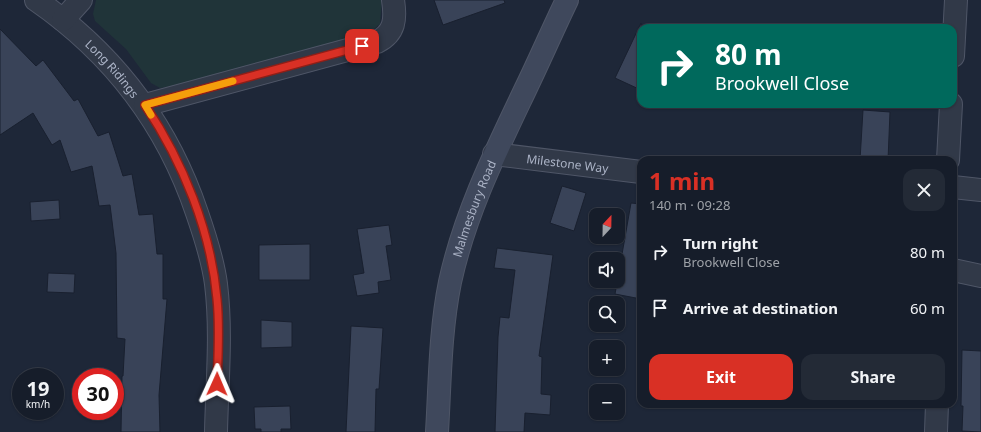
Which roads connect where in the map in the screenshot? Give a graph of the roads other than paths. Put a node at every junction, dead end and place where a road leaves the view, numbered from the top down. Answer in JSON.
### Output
{"nodes":[{"id":1,"x":36,"y":0,"type":"edge"},
{"id":2,"x":81,"y":0,"type":"edge"},
{"id":3,"x":392,"y":0,"type":"edge"},
{"id":4,"x":567,"y":0,"type":"edge"},
{"id":5,"x":956,"y":0,"type":"edge"},
{"id":6,"x":63,"y":20,"type":"junction"},
{"id":7,"x":955,"y":24,"type":"edge"},
{"id":8,"x":145,"y":105,"type":"junction"},
{"id":9,"x":951,"y":108,"type":"edge"},
{"id":10,"x":494,"y":154,"type":"junction"},
{"id":11,"x":948,"y":156,"type":"edge"},
{"id":12,"x":637,"y":172,"type":"edge"},
{"id":13,"x":957,"y":187,"type":"edge"},
{"id":14,"x":981,"y":190,"type":"edge"},
{"id":15,"x":957,"y":271,"type":"edge"},
{"id":16,"x":981,"y":276,"type":"edge"},
{"id":17,"x":937,"y":408,"type":"edge"},
{"id":18,"x":216,"y":432,"type":"edge"},
{"id":19,"x":437,"y":432,"type":"edge"},
{"id":20,"x":936,"y":432,"type":"edge"}],
"edges":[{"from":1,"to":6,"type":"street","name":"Long Ridings"},
{"from":2,"to":6,"type":"street"},
{"from":3,"to":8,"type":"street"},
{"from":4,"to":10,"type":"main road","name":"Malmesbury Road"},
{"from":5,"to":7,"type":"street"},
{"from":6,"to":8,"type":"street","name":"Long Ridings"},
{"from":8,"to":18,"type":"street","name":"Long Ridings"},
{"from":9,"to":11,"type":"street"},
{"from":10,"to":12,"type":"street","name":"Milestone Way"},
{"from":10,"to":19,"type":"main road","name":"Malmesbury Road"},
{"from":13,"to":14,"type":"street"},
{"from":15,"to":16,"type":"street"},
{"from":17,"to":20,"type":"street"}]}
